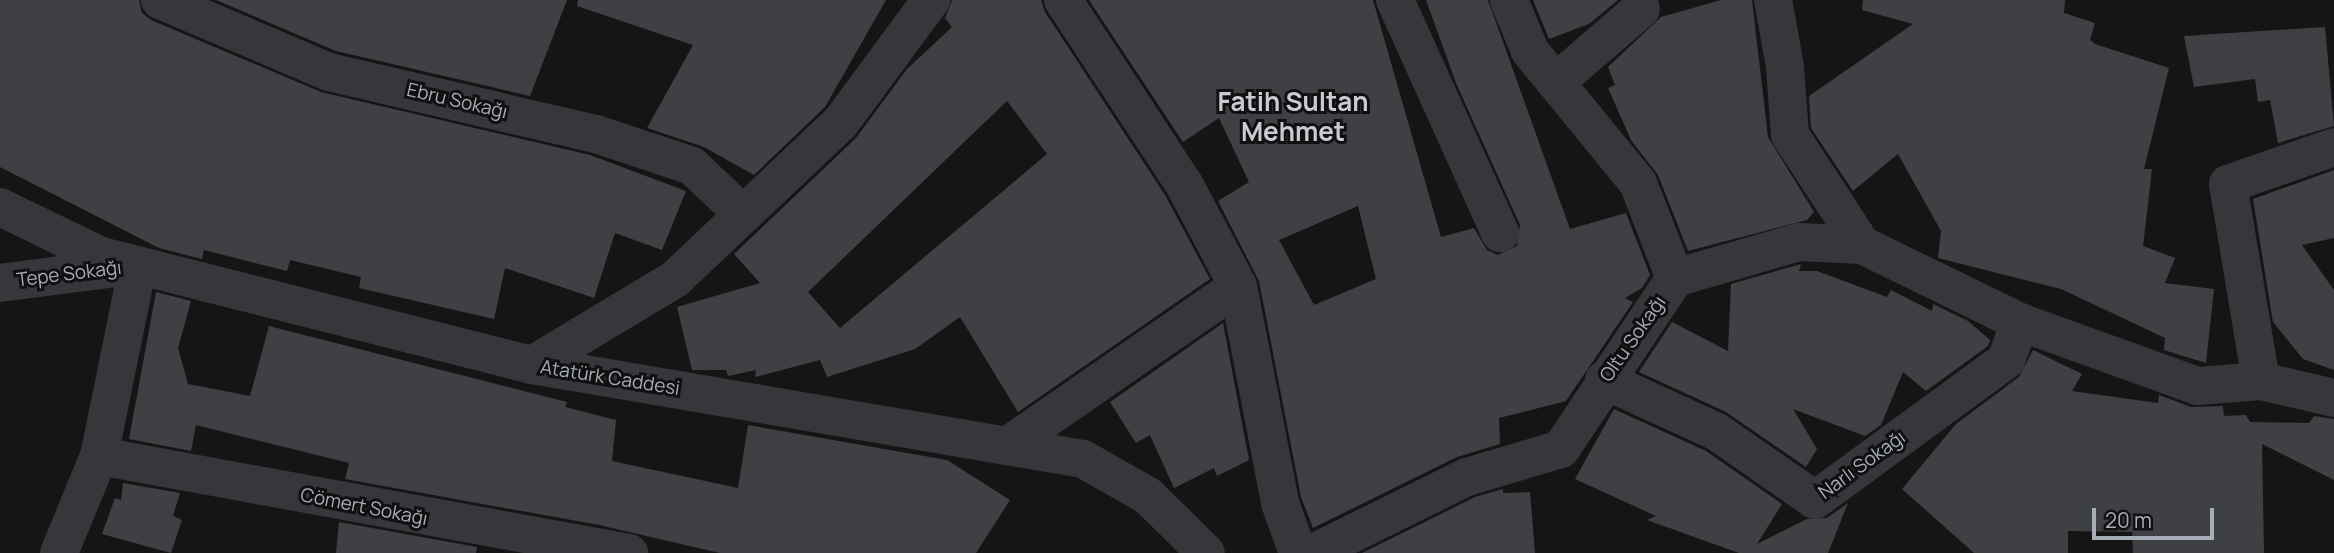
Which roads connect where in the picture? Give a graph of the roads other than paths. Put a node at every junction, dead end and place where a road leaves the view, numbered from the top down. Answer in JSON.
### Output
{"nodes":[{"id":1,"x":160,"y":0,"type":"edge"},
{"id":2,"x":931,"y":0,"type":"edge"},
{"id":3,"x":1063,"y":0,"type":"edge"},
{"id":4,"x":1395,"y":0,"type":"edge"},
{"id":5,"x":1510,"y":0,"type":"edge"},
{"id":6,"x":1773,"y":0,"type":"edge"},
{"id":7,"x":1641,"y":9,"type":"dead end"},
{"id":8,"x":1556,"y":82,"type":"junction"},
{"id":9,"x":2334,"y":147,"type":"edge"},
{"id":10,"x":0,"y":207,"type":"edge"},
{"id":11,"x":743,"y":214,"type":"junction"},
{"id":12,"x":1500,"y":233,"type":"dead end"},
{"id":13,"x":1862,"y":245,"type":"junction"},
{"id":14,"x":138,"y":265,"type":"junction"},
{"id":15,"x":1675,"y":278,"type":"junction"},
{"id":16,"x":0,"y":283,"type":"edge"},
{"id":17,"x":1238,"y":286,"type":"junction"},
{"id":18,"x":2020,"y":322,"type":"junction"},
{"id":19,"x":532,"y":365,"type":"junction"},
{"id":20,"x":1604,"y":380,"type":"junction"},
{"id":21,"x":2260,"y":381,"type":"junction"},
{"id":22,"x":2334,"y":398,"type":"edge"},
{"id":23,"x":1010,"y":444,"type":"junction"},
{"id":24,"x":99,"y":456,"type":"junction"},
{"id":25,"x":59,"y":553,"type":"edge"},
{"id":26,"x":629,"y":553,"type":"edge"},
{"id":27,"x":1206,"y":553,"type":"edge"},
{"id":28,"x":1298,"y":553,"type":"edge"},
{"id":29,"x":1313,"y":553,"type":"edge"}],
"edges":[{"from":1,"to":11,"type":"street","name":"Ebru Sokağı"},
{"from":2,"to":11,"type":"street"},
{"from":3,"to":17,"type":"street"},
{"from":4,"to":12,"type":"street"},
{"from":5,"to":8,"type":"street","name":"Oltu Sokağı"},
{"from":6,"to":13,"type":"street"},
{"from":7,"to":8,"type":"street"},
{"from":8,"to":15,"type":"street","name":"Oltu Sokağı"},
{"from":9,"to":21,"type":"street"},
{"from":10,"to":14,"type":"street","name":"Atatürk Caddesi"},
{"from":11,"to":19,"type":"street"},
{"from":13,"to":15,"type":"street"},
{"from":13,"to":18,"type":"street"},
{"from":14,"to":16,"type":"street","name":"Tepe Sokağı"},
{"from":14,"to":19,"type":"street","name":"Atatürk Caddesi"},
{"from":14,"to":24,"type":"street"},
{"from":15,"to":20,"type":"street","name":"Oltu Sokağı"},
{"from":17,"to":23,"type":"street"},
{"from":17,"to":28,"type":"street"},
{"from":18,"to":20,"type":"street","name":"Narlı Sokağı"},
{"from":18,"to":21,"type":"street"},
{"from":19,"to":23,"type":"street","name":"Atatürk Caddesi"},
{"from":20,"to":29,"type":"street","name":"Oltu Sokağı"},
{"from":21,"to":22,"type":"street"},
{"from":23,"to":27,"type":"street","name":"Atatürk Caddesi"},
{"from":24,"to":25,"type":"street"},
{"from":24,"to":26,"type":"street","name":"Cömert Sokağı"}]}
